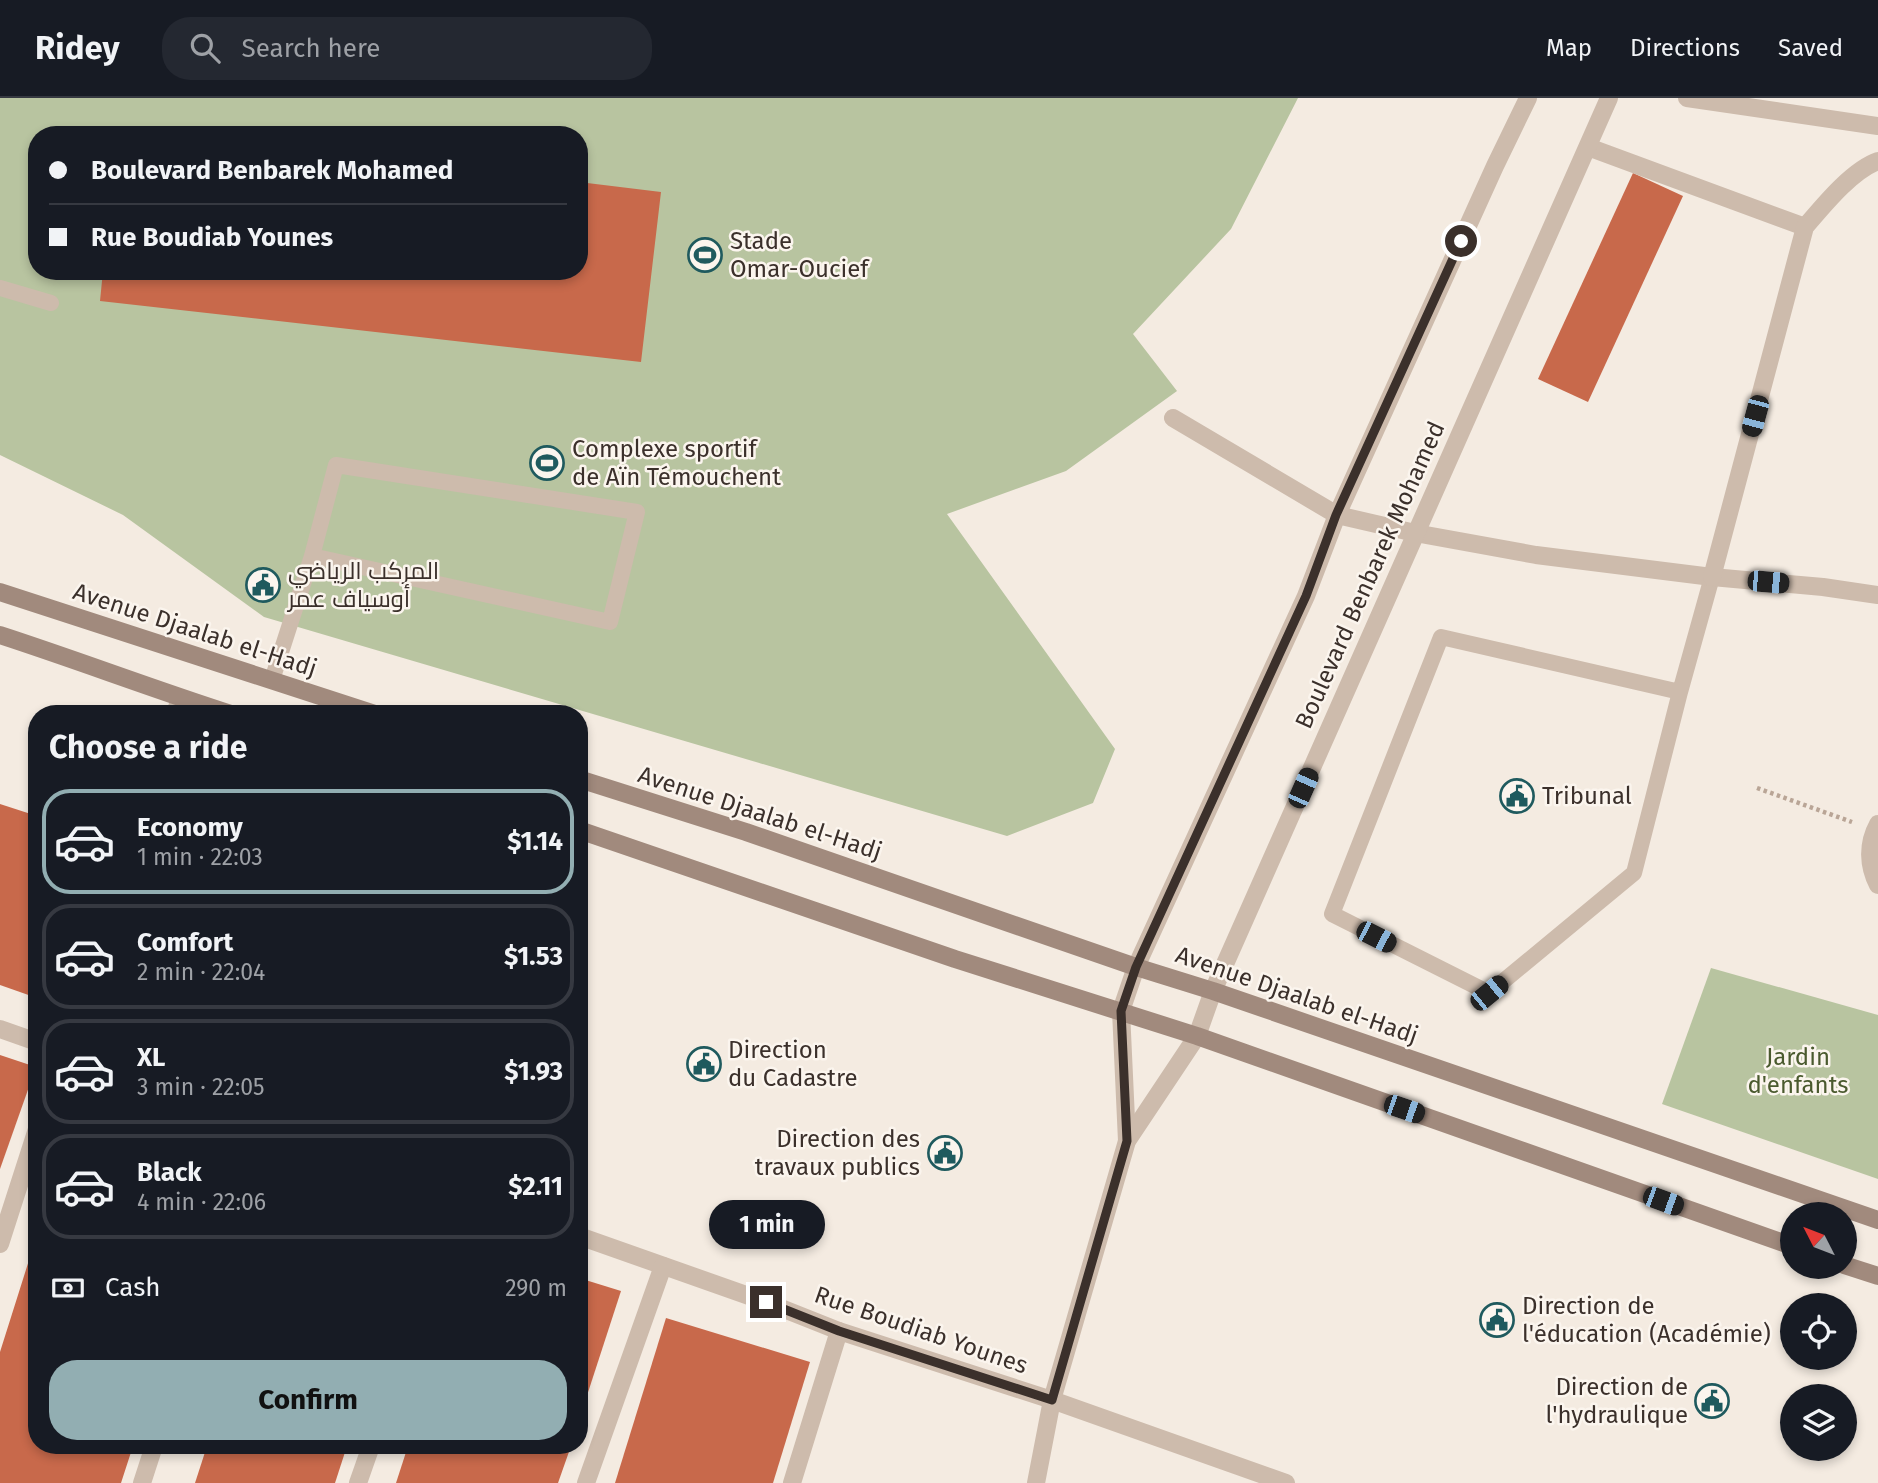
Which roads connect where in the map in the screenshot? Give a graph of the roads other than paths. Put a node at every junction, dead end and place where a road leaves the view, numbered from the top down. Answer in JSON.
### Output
{"nodes":[{"id":1,"x":1528,"y":98,"type":"edge"},
{"id":2,"x":1609,"y":98,"type":"edge"},
{"id":3,"x":1687,"y":98,"type":"edge"},
{"id":4,"x":1878,"y":126,"type":"edge"},
{"id":5,"x":1588,"y":147,"type":"junction"},
{"id":6,"x":1878,"y":161,"type":"edge"},
{"id":7,"x":1805,"y":227,"type":"junction"},
{"id":8,"x":0,"y":288,"type":"edge"},
{"id":9,"x":51,"y":303,"type":"dead end"},
{"id":10,"x":1173,"y":418,"type":"dead end"},
{"id":11,"x":1336,"y":515,"type":"junction"},
{"id":12,"x":1415,"y":533,"type":"junction"},
{"id":13,"x":312,"y":556,"type":"junction"},
{"id":14,"x":1712,"y":578,"type":"junction"},
{"id":15,"x":0,"y":592,"type":"edge"},
{"id":16,"x":1878,"y":595,"type":"edge"},
{"id":17,"x":0,"y":635,"type":"edge"},
{"id":18,"x":272,"y":680,"type":"junction"},
{"id":19,"x":1680,"y":692,"type":"junction"},
{"id":20,"x":175,"y":705,"type":"edge"},
{"id":21,"x":348,"y":705,"type":"edge"},
{"id":22,"x":588,"y":782,"type":"edge"},
{"id":23,"x":1876,"y":827,"type":"edge"},
{"id":24,"x":588,"y":833,"type":"edge"},
{"id":25,"x":1878,"y":885,"type":"edge"},
{"id":26,"x":1136,"y":967,"type":"junction"},
{"id":27,"x":1213,"y":991,"type":"junction"},
{"id":28,"x":1121,"y":1011,"type":"junction"},
{"id":29,"x":0,"y":1030,"type":"edge"},
{"id":30,"x":1197,"y":1036,"type":"junction"},
{"id":31,"x":28,"y":1039,"type":"edge"},
{"id":32,"x":1127,"y":1141,"type":"junction"},
{"id":33,"x":28,"y":1157,"type":"edge"},
{"id":34,"x":1878,"y":1220,"type":"edge"},
{"id":35,"x":588,"y":1239,"type":"edge"},
{"id":36,"x":1780,"y":1243,"type":"edge"},
{"id":37,"x":0,"y":1244,"type":"edge"},
{"id":38,"x":663,"y":1266,"type":"junction"},
{"id":39,"x":1857,"y":1269,"type":"edge"},
{"id":40,"x":1878,"y":1276,"type":"edge"},
{"id":41,"x":839,"y":1331,"type":"junction"},
{"id":42,"x":1052,"y":1400,"type":"junction"},
{"id":43,"x":151,"y":1454,"type":"edge"},
{"id":44,"x":368,"y":1454,"type":"edge"},
{"id":45,"x":142,"y":1483,"type":"edge"},
{"id":46,"x":358,"y":1483,"type":"edge"},
{"id":47,"x":586,"y":1483,"type":"edge"},
{"id":48,"x":792,"y":1483,"type":"edge"},
{"id":49,"x":1037,"y":1483,"type":"edge"},
{"id":50,"x":1286,"y":1483,"type":"edge"}],
"edges":[{"from":1,"to":11,"type":"street","name":"Boulevard Benbarek Mohamed"},
{"from":2,"to":5,"type":"street","name":"Boulevard Benbarek Mohamed"},
{"from":3,"to":4,"type":"street"},
{"from":5,"to":7,"type":"street"},
{"from":5,"to":12,"type":"street","name":"Boulevard Benbarek Mohamed"},
{"from":6,"to":7,"type":"street"},
{"from":7,"to":14,"type":"street"},
{"from":8,"to":9,"type":"lane"},
{"from":10,"to":11,"type":"street"},
{"from":11,"to":12,"type":"street"},
{"from":11,"to":26,"type":"street","name":"Boulevard Benbarek Mohamed"},
{"from":12,"to":14,"type":"street"},
{"from":12,"to":27,"type":"street","name":"Boulevard Benbarek Mohamed"},
{"from":13,"to":13,"type":"lane"},
{"from":13,"to":18,"type":"lane"},
{"from":14,"to":16,"type":"street"},
{"from":14,"to":19,"type":"lane"},
{"from":15,"to":18,"type":"main road","name":"Avenue Djaalab el-Hadj"},
{"from":17,"to":20,"type":"main road"},
{"from":18,"to":21,"type":"main road","name":"Avenue Djaalab el-Hadj"},
{"from":19,"to":19,"type":"lane"},
{"from":22,"to":26,"type":"main road","name":"Avenue Djaalab el-Hadj"},
{"from":23,"to":25,"type":"street"},
{"from":24,"to":28,"type":"main road"},
{"from":26,"to":27,"type":"main road","name":"Avenue Djaalab el-Hadj"},
{"from":26,"to":28,"type":"street","name":"Boulevard Benbarek Mohamed"},
{"from":27,"to":30,"type":"street","name":"Boulevard Benbarek Mohamed"},
{"from":27,"to":34,"type":"main road","name":"Avenue Djaalab el-Hadj"},
{"from":28,"to":30,"type":"main road"},
{"from":28,"to":32,"type":"street","name":"Boulevard Benbarek Mohamed"},
{"from":29,"to":31,"type":"street"},
{"from":30,"to":32,"type":"street","name":"Boulevard Benbarek Mohamed"},
{"from":30,"to":36,"type":"main road"},
{"from":32,"to":42,"type":"street","name":"Boulevard Benbarek Mohamed"},
{"from":33,"to":37,"type":"street"},
{"from":35,"to":38,"type":"street","name":"Rue Boudiab Younes"},
{"from":38,"to":41,"type":"street","name":"Rue Boudiab Younes"},
{"from":38,"to":47,"type":"street"},
{"from":39,"to":40,"type":"main road"},
{"from":41,"to":42,"type":"street","name":"Rue Boudiab Younes"},
{"from":41,"to":48,"type":"street"},
{"from":42,"to":49,"type":"street","name":"Boulevard Benbarek Mohamed"},
{"from":42,"to":50,"type":"street","name":"Rue Boudiab Younes"},
{"from":43,"to":45,"type":"street"},
{"from":44,"to":46,"type":"street"}]}
